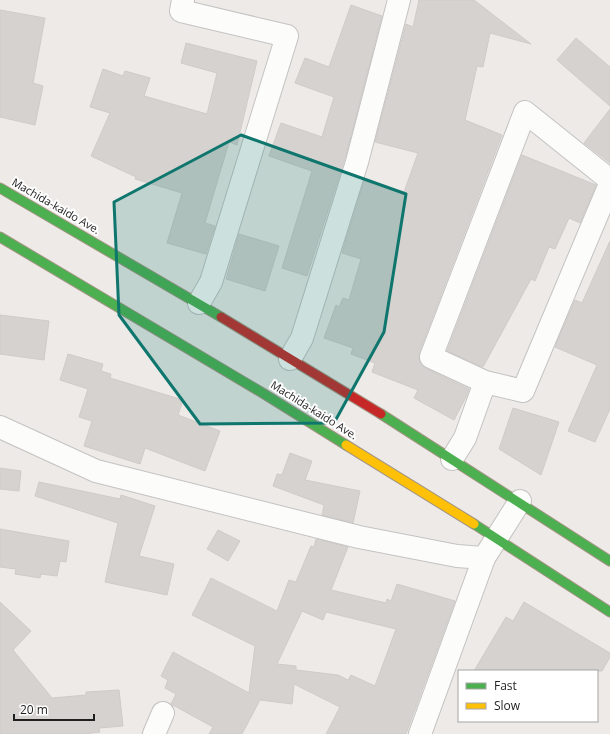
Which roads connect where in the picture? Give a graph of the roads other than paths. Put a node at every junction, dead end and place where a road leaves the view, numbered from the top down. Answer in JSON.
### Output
{"nodes":[{"id":1,"x":183,"y":0,"type":"edge"},
{"id":2,"x":399,"y":0,"type":"edge"},
{"id":3,"x":610,"y":180,"type":"edge"},
{"id":4,"x":610,"y":184,"type":"edge"},
{"id":5,"x":0,"y":188,"type":"edge"},
{"id":6,"x":0,"y":237,"type":"edge"},
{"id":7,"x":199,"y":303,"type":"junction"},
{"id":8,"x":290,"y":359,"type":"junction"},
{"id":9,"x":485,"y":382,"type":"junction"},
{"id":10,"x":0,"y":427,"type":"edge"},
{"id":11,"x":452,"y":459,"type":"junction"},
{"id":12,"x":520,"y":501,"type":"junction"},
{"id":13,"x":497,"y":538,"type":"junction"},
{"id":14,"x":484,"y":558,"type":"junction"},
{"id":15,"x":610,"y":561,"type":"edge"},
{"id":16,"x":610,"y":612,"type":"edge"},
{"id":17,"x":163,"y":713,"type":"dead end"},
{"id":18,"x":154,"y":734,"type":"edge"},
{"id":19,"x":420,"y":734,"type":"edge"}],
"edges":[{"from":1,"to":7,"type":"street"},
{"from":2,"to":8,"type":"street"},
{"from":3,"to":9,"type":"street"},
{"from":4,"to":9,"type":"street"},
{"from":5,"to":7,"type":"main road","name":"Machida-kaido Ave."},
{"from":6,"to":13,"type":"main road","name":"Machida-kaido Ave."},
{"from":7,"to":8,"type":"main road","name":"Machida-kaido Ave."},
{"from":8,"to":11,"type":"main road","name":"Machida-kaido Ave."},
{"from":9,"to":11,"type":"street"},
{"from":10,"to":14,"type":"street"},
{"from":11,"to":12,"type":"main road","name":"Machida-kaido Ave."},
{"from":12,"to":13,"type":"street"},
{"from":12,"to":15,"type":"main road","name":"Machida-kaido Ave."},
{"from":13,"to":14,"type":"street"},
{"from":13,"to":16,"type":"main road","name":"Machida-kaido Ave."},
{"from":14,"to":19,"type":"street"},
{"from":17,"to":18,"type":"street"}]}
